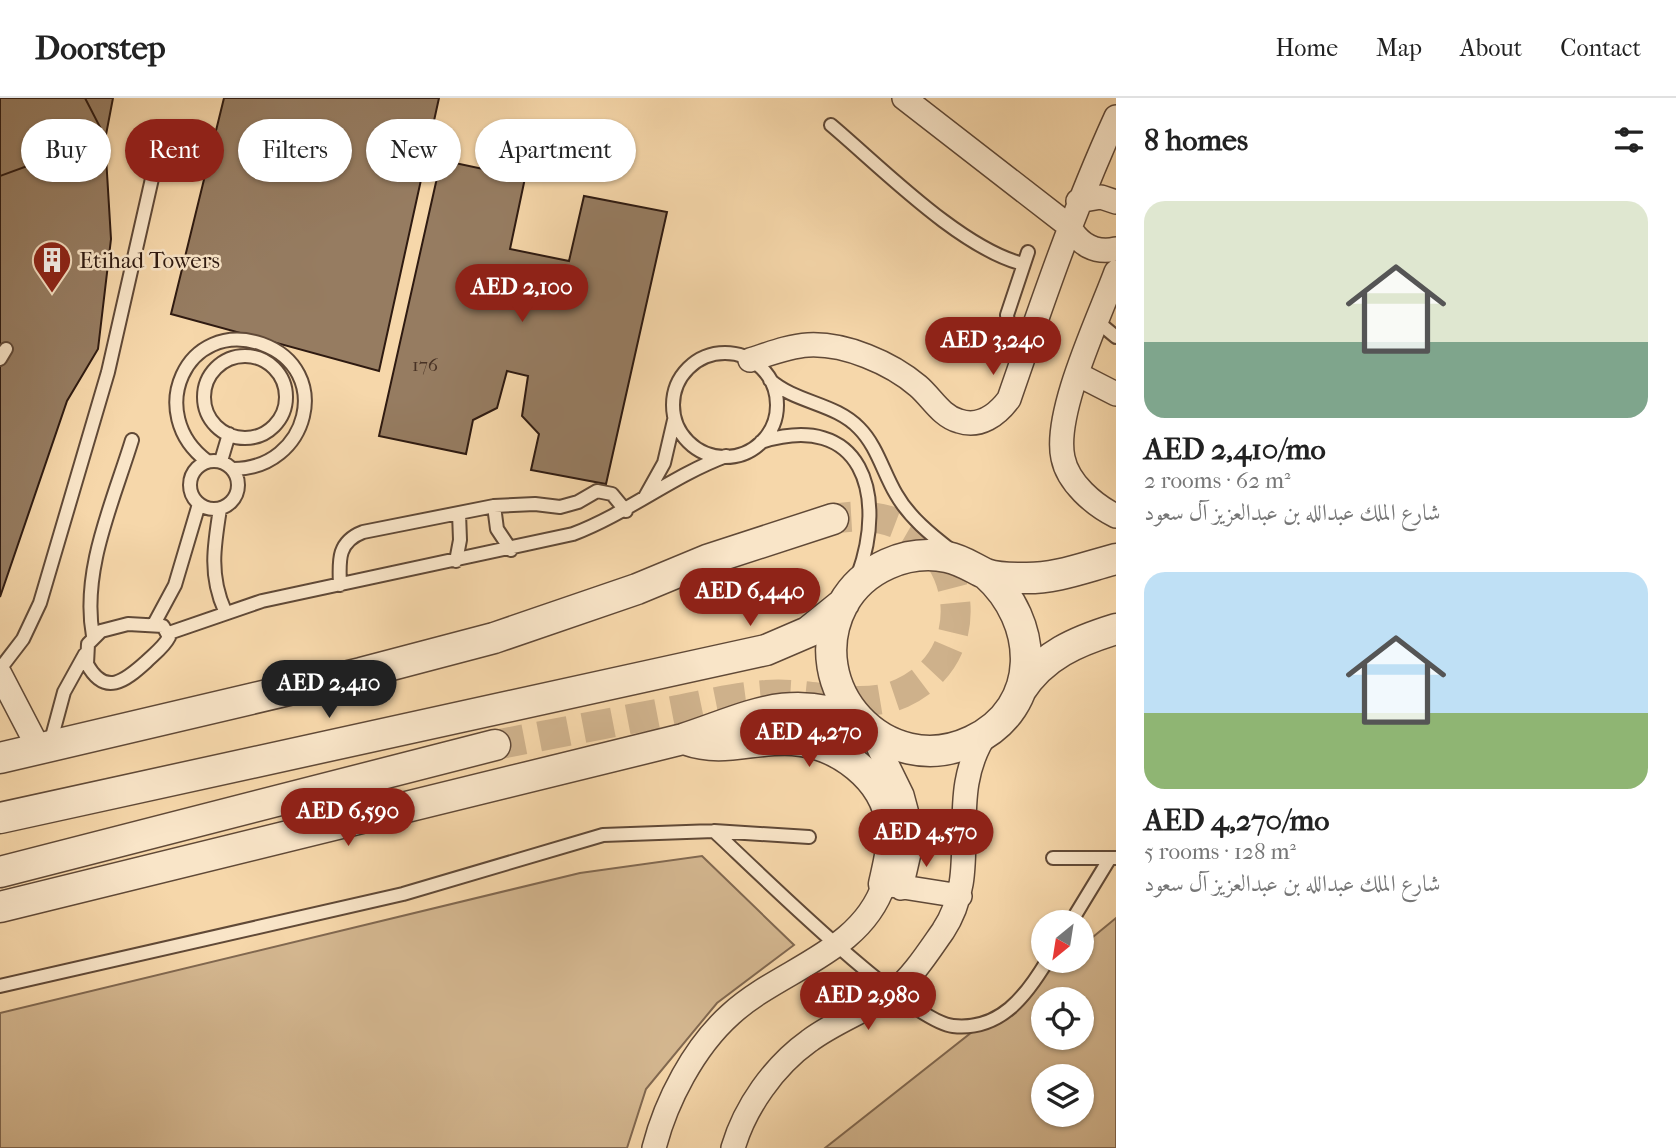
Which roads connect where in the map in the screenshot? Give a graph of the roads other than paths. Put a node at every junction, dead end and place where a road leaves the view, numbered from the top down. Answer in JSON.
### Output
{"nodes":[{"id":1,"x":904,"y":98,"type":"edge"},
{"id":2,"x":1116,"y":117,"type":"edge"},
{"id":3,"x":831,"y":125,"type":"dead end"},
{"id":4,"x":150,"y":182,"type":"edge"},
{"id":5,"x":1078,"y":201,"type":"junction"},
{"id":6,"x":1116,"y":202,"type":"edge"},
{"id":7,"x":1069,"y":226,"type":"junction"},
{"id":8,"x":1116,"y":249,"type":"edge"},
{"id":9,"x":1116,"y":272,"type":"edge"},
{"id":10,"x":1098,"y":322,"type":"junction"},
{"id":11,"x":1116,"y":337,"type":"edge"},
{"id":12,"x":1024,"y":348,"type":"junction"},
{"id":13,"x":750,"y":360,"type":"junction"},
{"id":14,"x":1077,"y":373,"type":"junction"},
{"id":15,"x":769,"y":379,"type":"junction"},
{"id":16,"x":1116,"y":394,"type":"edge"},
{"id":17,"x":674,"y":416,"type":"junction"},
{"id":18,"x":229,"y":434,"type":"junction"},
{"id":19,"x":132,"y":440,"type":"dead end"},
{"id":20,"x":761,"y":442,"type":"junction"},
{"id":21,"x":726,"y":456,"type":"junction"},
{"id":22,"x":207,"y":461,"type":"junction"},
{"id":23,"x":221,"y":461,"type":"junction"},
{"id":24,"x":233,"y":469,"type":"junction"},
{"id":25,"x":640,"y":503,"type":"junction"},
{"id":26,"x":199,"y":504,"type":"junction"},
{"id":27,"x":494,"y":506,"type":"junction"},
{"id":28,"x":220,"y":509,"type":"junction"},
{"id":29,"x":626,"y":511,"type":"junction"},
{"id":30,"x":459,"y":513,"type":"junction"},
{"id":31,"x":1116,"y":516,"type":"edge"},
{"id":32,"x":833,"y":519,"type":"tunnel mouth"},
{"id":33,"x":511,"y":550,"type":"junction"},
{"id":34,"x":1116,"y":559,"type":"edge"},
{"id":35,"x":456,"y":561,"type":"junction"},
{"id":36,"x":976,"y":568,"type":"junction"},
{"id":37,"x":340,"y":585,"type":"junction"},
{"id":38,"x":848,"y":597,"type":"junction"},
{"id":39,"x":225,"y":611,"type":"junction"},
{"id":40,"x":154,"y":624,"type":"junction"},
{"id":41,"x":1116,"y":629,"type":"edge"},
{"id":42,"x":169,"y":633,"type":"junction"},
{"id":43,"x":93,"y":636,"type":"junction"},
{"id":44,"x":85,"y":654,"type":"junction"},
{"id":45,"x":0,"y":672,"type":"edge"},
{"id":46,"x":1018,"y":694,"type":"junction"},
{"id":47,"x":865,"y":727,"type":"junction"},
{"id":48,"x":987,"y":732,"type":"junction"},
{"id":49,"x":683,"y":739,"type":"junction"},
{"id":50,"x":495,"y":746,"type":"tunnel mouth"},
{"id":51,"x":44,"y":747,"type":"junction"},
{"id":52,"x":0,"y":758,"type":"edge"},
{"id":53,"x":0,"y":818,"type":"edge"},
{"id":54,"x":714,"y":831,"type":"junction"},
{"id":55,"x":808,"y":837,"type":"dead end"},
{"id":56,"x":1053,"y":858,"type":"dead end"},
{"id":57,"x":1113,"y":858,"type":"edge"},
{"id":58,"x":0,"y":872,"type":"edge"},
{"id":59,"x":893,"y":886,"type":"junction"},
{"id":60,"x":960,"y":896,"type":"junction"},
{"id":61,"x":0,"y":907,"type":"edge"},
{"id":62,"x":1079,"y":910,"type":"edge"},
{"id":63,"x":838,"y":945,"type":"junction"},
{"id":64,"x":1040,"y":973,"type":"edge"},
{"id":65,"x":0,"y":986,"type":"edge"},
{"id":66,"x":894,"y":992,"type":"junction"},
{"id":67,"x":654,"y":1148,"type":"edge"},
{"id":68,"x":733,"y":1148,"type":"edge"}],
"edges":[{"from":1,"to":7,"type":"street"},
{"from":2,"to":5,"type":"street"},
{"from":3,"to":12,"type":"lane"},
{"from":4,"to":45,"type":"lane"},
{"from":5,"to":6,"type":"street"},
{"from":5,"to":7,"type":"street"},
{"from":7,"to":8,"type":"street"},
{"from":7,"to":12,"type":"street"},
{"from":9,"to":10,"type":"street"},
{"from":10,"to":11,"type":"lane"},
{"from":10,"to":14,"type":"street"},
{"from":12,"to":13,"type":"street"},
{"from":13,"to":15,"type":"lane"},
{"from":13,"to":17,"type":"lane"},
{"from":14,"to":16,"type":"street"},
{"from":14,"to":31,"type":"street"},
{"from":15,"to":20,"type":"lane"},
{"from":15,"to":36,"type":"lane"},
{"from":17,"to":21,"type":"lane"},
{"from":17,"to":25,"type":"lane"},
{"from":18,"to":18,"type":"lane"},
{"from":18,"to":23,"type":"lane"},
{"from":19,"to":43,"type":"lane"},
{"from":20,"to":21,"type":"lane"},
{"from":20,"to":38,"type":"lane"},
{"from":21,"to":25,"type":"lane"},
{"from":22,"to":23,"type":"lane"},
{"from":22,"to":24,"type":"lane"},
{"from":22,"to":26,"type":"lane"},
{"from":23,"to":24,"type":"lane"},
{"from":24,"to":28,"type":"lane"},
{"from":25,"to":29,"type":"lane"},
{"from":26,"to":28,"type":"lane"},
{"from":26,"to":40,"type":"lane"},
{"from":27,"to":29,"type":"lane"},
{"from":27,"to":30,"type":"lane"},
{"from":27,"to":33,"type":"lane"},
{"from":28,"to":39,"type":"lane"},
{"from":29,"to":33,"type":"lane"},
{"from":30,"to":35,"type":"lane"},
{"from":30,"to":37,"type":"lane"},
{"from":32,"to":51,"type":"street"},
{"from":33,"to":35,"type":"lane"},
{"from":34,"to":36,"type":"street"},
{"from":35,"to":37,"type":"lane"},
{"from":36,"to":38,"type":"street"},
{"from":36,"to":46,"type":"street"},
{"from":37,"to":39,"type":"lane"},
{"from":38,"to":47,"type":"street"},
{"from":38,"to":53,"type":"street"},
{"from":39,"to":42,"type":"lane"},
{"from":40,"to":42,"type":"lane"},
{"from":40,"to":43,"type":"lane"},
{"from":41,"to":46,"type":"street"},
{"from":42,"to":44,"type":"lane"},
{"from":43,"to":44,"type":"lane"},
{"from":44,"to":51,"type":"lane"},
{"from":45,"to":51,"type":"street"},
{"from":46,"to":48,"type":"street"},
{"from":47,"to":48,"type":"street"},
{"from":47,"to":49,"type":"street"},
{"from":47,"to":59,"type":"street"},
{"from":48,"to":60,"type":"street"},
{"from":49,"to":59,"type":"street"},
{"from":49,"to":61,"type":"street"},
{"from":50,"to":58,"type":"street"},
{"from":51,"to":52,"type":"street"},
{"from":54,"to":55,"type":"lane"},
{"from":54,"to":63,"type":"lane"},
{"from":54,"to":65,"type":"lane"},
{"from":56,"to":57,"type":"lane"},
{"from":57,"to":62,"type":"lane"},
{"from":59,"to":60,"type":"street"},
{"from":59,"to":63,"type":"street"},
{"from":60,"to":66,"type":"street"},
{"from":63,"to":66,"type":"lane"},
{"from":63,"to":67,"type":"street"},
{"from":64,"to":66,"type":"lane"},
{"from":66,"to":68,"type":"street"}]}
